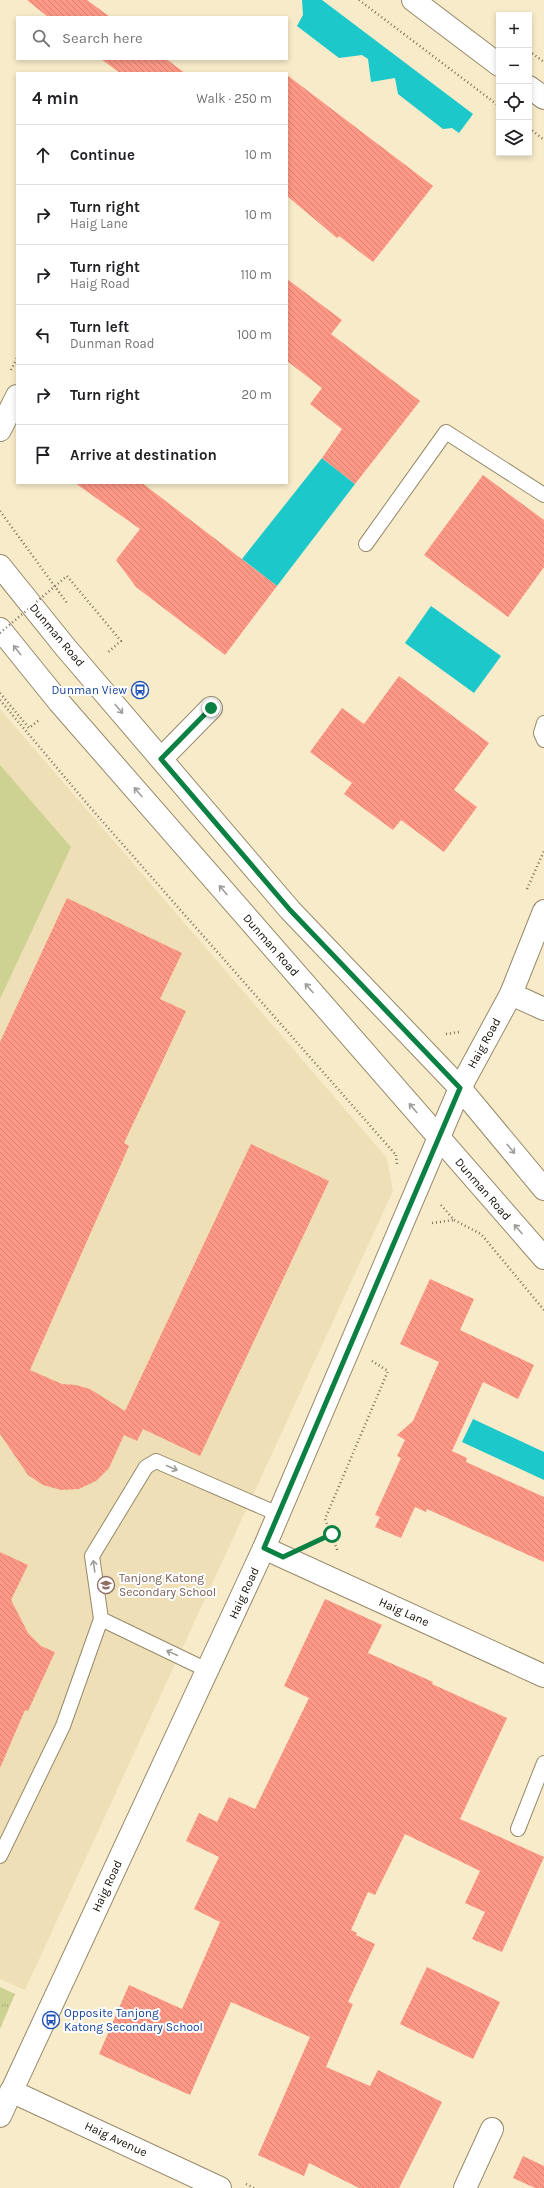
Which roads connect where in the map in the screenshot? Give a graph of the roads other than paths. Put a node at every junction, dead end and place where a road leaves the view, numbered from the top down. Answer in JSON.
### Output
{"nodes":[{"id":1,"x":413,"y":0,"type":"edge"},
{"id":2,"x":496,"y":63,"type":"edge"},
{"id":3,"x":532,"y":89,"type":"edge"},
{"id":4,"x":544,"y":98,"type":"edge"},
{"id":5,"x":16,"y":398,"type":"edge"},
{"id":6,"x":0,"y":430,"type":"edge"},
{"id":7,"x":544,"y":495,"type":"edge"},
{"id":8,"x":366,"y":544,"type":"dead end"},
{"id":9,"x":0,"y":566,"type":"edge"},
{"id":10,"x":0,"y":629,"type":"edge"},
{"id":11,"x":211,"y":708,"type":"dead end"},
{"id":12,"x":544,"y":723,"type":"edge"},
{"id":13,"x":544,"y":740,"type":"edge"},
{"id":14,"x":161,"y":759,"type":"junction"},
{"id":15,"x":544,"y":911,"type":"edge"},
{"id":16,"x":511,"y":994,"type":"junction"},
{"id":17,"x":544,"y":1009,"type":"edge"},
{"id":18,"x":460,"y":1088,"type":"junction"},
{"id":19,"x":438,"y":1138,"type":"junction"},
{"id":20,"x":544,"y":1189,"type":"edge"},
{"id":21,"x":544,"y":1258,"type":"edge"},
{"id":22,"x":278,"y":1514,"type":"junction"},
{"id":23,"x":274,"y":1553,"type":"junction"},
{"id":24,"x":101,"y":1619,"type":"junction"},
{"id":25,"x":207,"y":1670,"type":"junction"},
{"id":26,"x":544,"y":1676,"type":"edge"},
{"id":27,"x":544,"y":1763,"type":"edge"},
{"id":28,"x":518,"y":1829,"type":"dead end"},
{"id":29,"x":0,"y":1856,"type":"edge"},
{"id":30,"x":11,"y":2091,"type":"junction"},
{"id":31,"x":0,"y":2116,"type":"edge"},
{"id":32,"x":492,"y":2129,"type":"dead end"},
{"id":33,"x":220,"y":2188,"type":"edge"},
{"id":34,"x":465,"y":2188,"type":"edge"}],
"edges":[{"from":1,"to":2,"type":"street"},
{"from":3,"to":4,"type":"street"},
{"from":5,"to":6,"type":"street"},
{"from":7,"to":8,"type":"lane"},
{"from":9,"to":14,"type":"street","name":"Dunman Road","one_way":true},
{"from":19,"to":10,"type":"street","name":"Dunman Road","one_way":true},
{"from":11,"to":14,"type":"street"},
{"from":12,"to":13,"type":"lane"},
{"from":14,"to":18,"type":"street","name":"Dunman Road"},
{"from":15,"to":16,"type":"street","name":"Haig Road"},
{"from":16,"to":17,"type":"street"},
{"from":16,"to":18,"type":"street","name":"Haig Road"},
{"from":18,"to":19,"type":"street","name":"Haig Road"},
{"from":18,"to":20,"type":"street","name":"Dunman Road","one_way":true},
{"from":21,"to":19,"type":"street","name":"Dunman Road","one_way":true},
{"from":19,"to":22,"type":"street","name":"Haig Road"},
{"from":22,"to":23,"type":"street","name":"Haig Road"},
{"from":24,"to":22,"type":"lane","one_way":true},
{"from":23,"to":25,"type":"street","name":"Haig Road"},
{"from":23,"to":26,"type":"street","name":"Haig Lane"},
{"from":25,"to":24,"type":"lane","one_way":true},
{"from":24,"to":29,"type":"lane"},
{"from":25,"to":30,"type":"street","name":"Haig Road"},
{"from":27,"to":28,"type":"lane"},
{"from":30,"to":31,"type":"street","name":"Haig Road"},
{"from":30,"to":33,"type":"street","name":"Haig Avenue"},
{"from":32,"to":34,"type":"street"}]}
